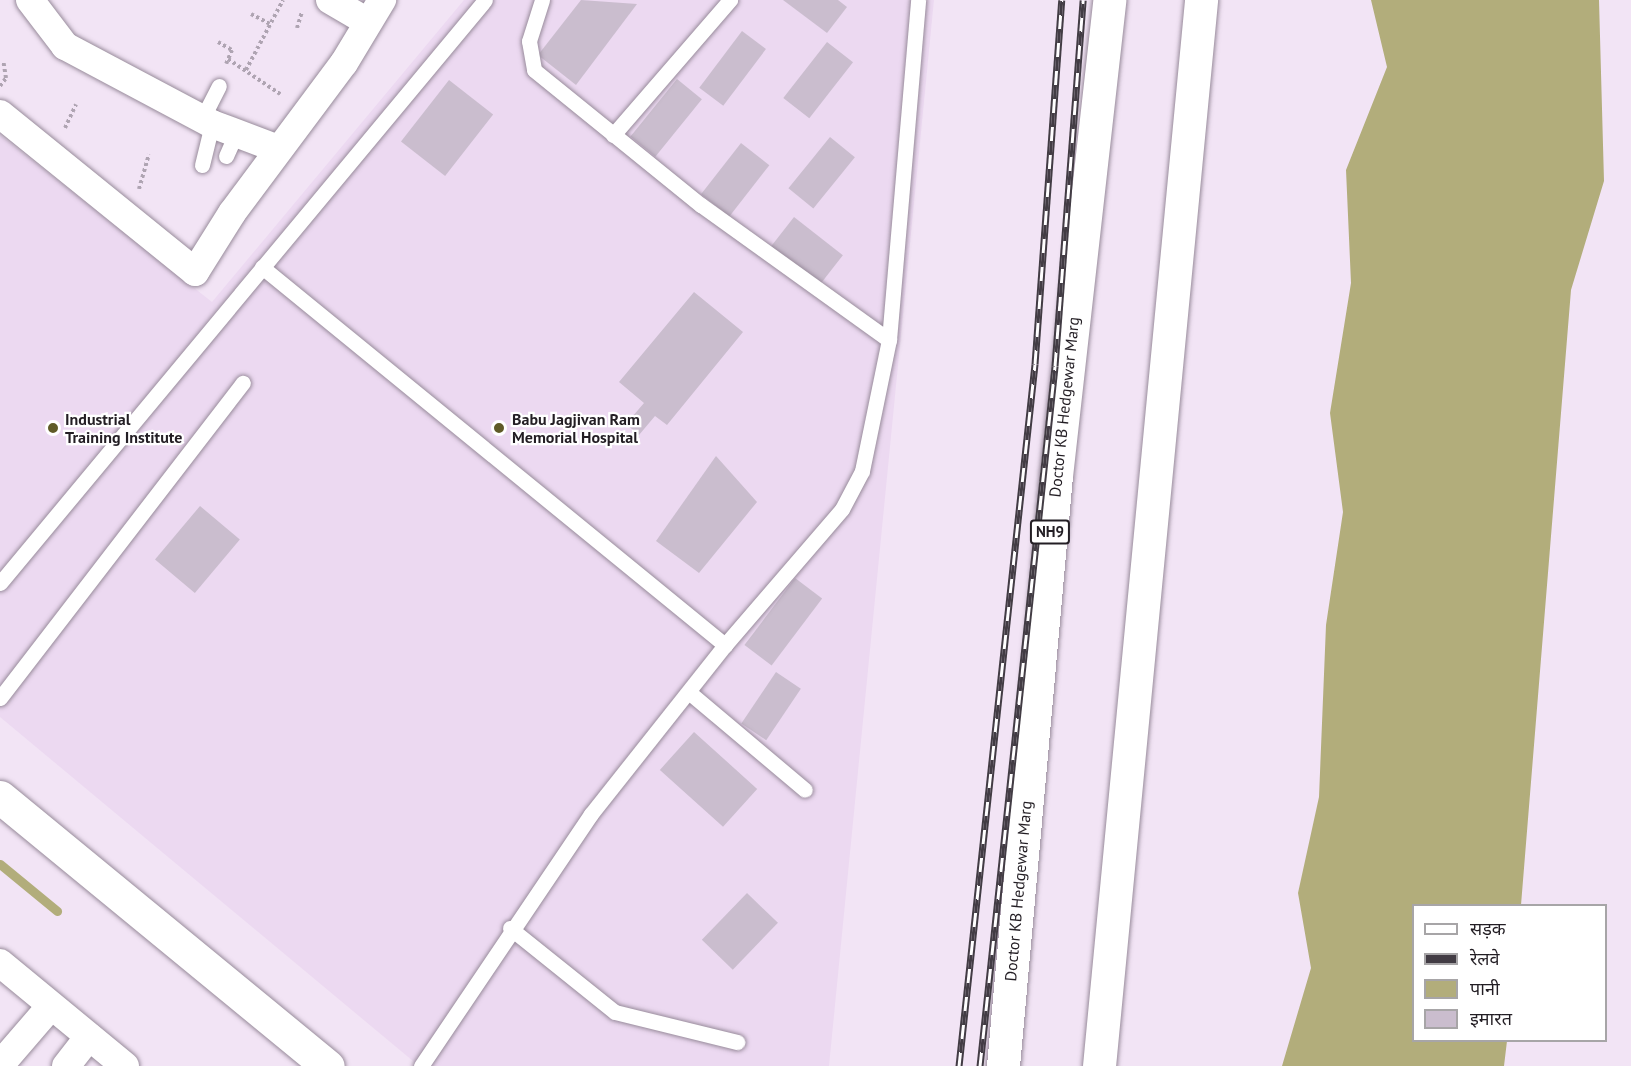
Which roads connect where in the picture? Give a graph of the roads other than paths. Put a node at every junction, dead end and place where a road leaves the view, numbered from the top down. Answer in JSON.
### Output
{"nodes":[{"id":1,"x":30,"y":0,"type":"edge"},
{"id":2,"x":330,"y":0,"type":"edge"},
{"id":3,"x":485,"y":0,"type":"edge"},
{"id":4,"x":543,"y":0,"type":"edge"},
{"id":5,"x":730,"y":0,"type":"edge"},
{"id":6,"x":918,"y":0,"type":"edge"},
{"id":7,"x":1109,"y":0,"type":"edge"},
{"id":8,"x":1202,"y":0,"type":"edge"},
{"id":9,"x":375,"y":11,"type":"edge"},
{"id":10,"x":219,"y":86,"type":"dead end"},
{"id":11,"x":0,"y":114,"type":"edge"},
{"id":12,"x":219,"y":133,"type":"junction"},
{"id":13,"x":613,"y":135,"type":"junction"},
{"id":14,"x":278,"y":149,"type":"junction"},
{"id":15,"x":202,"y":165,"type":"dead end"},
{"id":16,"x":262,"y":267,"type":"junction"},
{"id":17,"x":889,"y":340,"type":"junction"},
{"id":18,"x":243,"y":383,"type":"dead end"},
{"id":19,"x":0,"y":583,"type":"edge"},
{"id":20,"x":725,"y":645,"type":"junction"},
{"id":21,"x":690,"y":693,"type":"junction"},
{"id":22,"x":0,"y":698,"type":"edge"},
{"id":23,"x":805,"y":790,"type":"dead end"},
{"id":24,"x":0,"y":797,"type":"edge"},
{"id":25,"x":510,"y":928,"type":"junction"},
{"id":26,"x":0,"y":963,"type":"edge"},
{"id":27,"x":51,"y":1006,"type":"junction"},
{"id":28,"x":89,"y":1037,"type":"junction"},
{"id":29,"x":737,"y":1042,"type":"dead end"},
{"id":30,"x":0,"y":1065,"type":"edge"},
{"id":31,"x":66,"y":1066,"type":"edge"},
{"id":32,"x":125,"y":1066,"type":"edge"},
{"id":33,"x":328,"y":1066,"type":"edge"},
{"id":34,"x":421,"y":1066,"type":"edge"},
{"id":35,"x":1003,"y":1066,"type":"edge"},
{"id":36,"x":1099,"y":1066,"type":"edge"}],
"edges":[{"from":1,"to":12,"type":"street"},
{"from":2,"to":9,"type":"street"},
{"from":3,"to":16,"type":"lane"},
{"from":4,"to":13,"type":"lane"},
{"from":5,"to":13,"type":"lane"},
{"from":6,"to":17,"type":"lane"},
{"from":7,"to":35,"type":"main road","name":"Doctor KB Hedgewar Marg","number":"NH9"},
{"from":8,"to":36,"type":"main road"},
{"from":9,"to":14,"type":"street"},
{"from":10,"to":12,"type":"lane"},
{"from":11,"to":14,"type":"street"},
{"from":12,"to":14,"type":"street"},
{"from":12,"to":15,"type":"lane"},
{"from":13,"to":17,"type":"lane"},
{"from":16,"to":19,"type":"lane"},
{"from":16,"to":20,"type":"lane"},
{"from":17,"to":20,"type":"lane"},
{"from":18,"to":22,"type":"lane"},
{"from":20,"to":21,"type":"lane"},
{"from":21,"to":23,"type":"lane"},
{"from":21,"to":25,"type":"lane"},
{"from":24,"to":33,"type":"main road"},
{"from":25,"to":29,"type":"lane"},
{"from":25,"to":34,"type":"lane"},
{"from":26,"to":27,"type":"street"},
{"from":27,"to":28,"type":"street"},
{"from":27,"to":30,"type":"street"},
{"from":28,"to":31,"type":"street"},
{"from":28,"to":32,"type":"street"}]}
